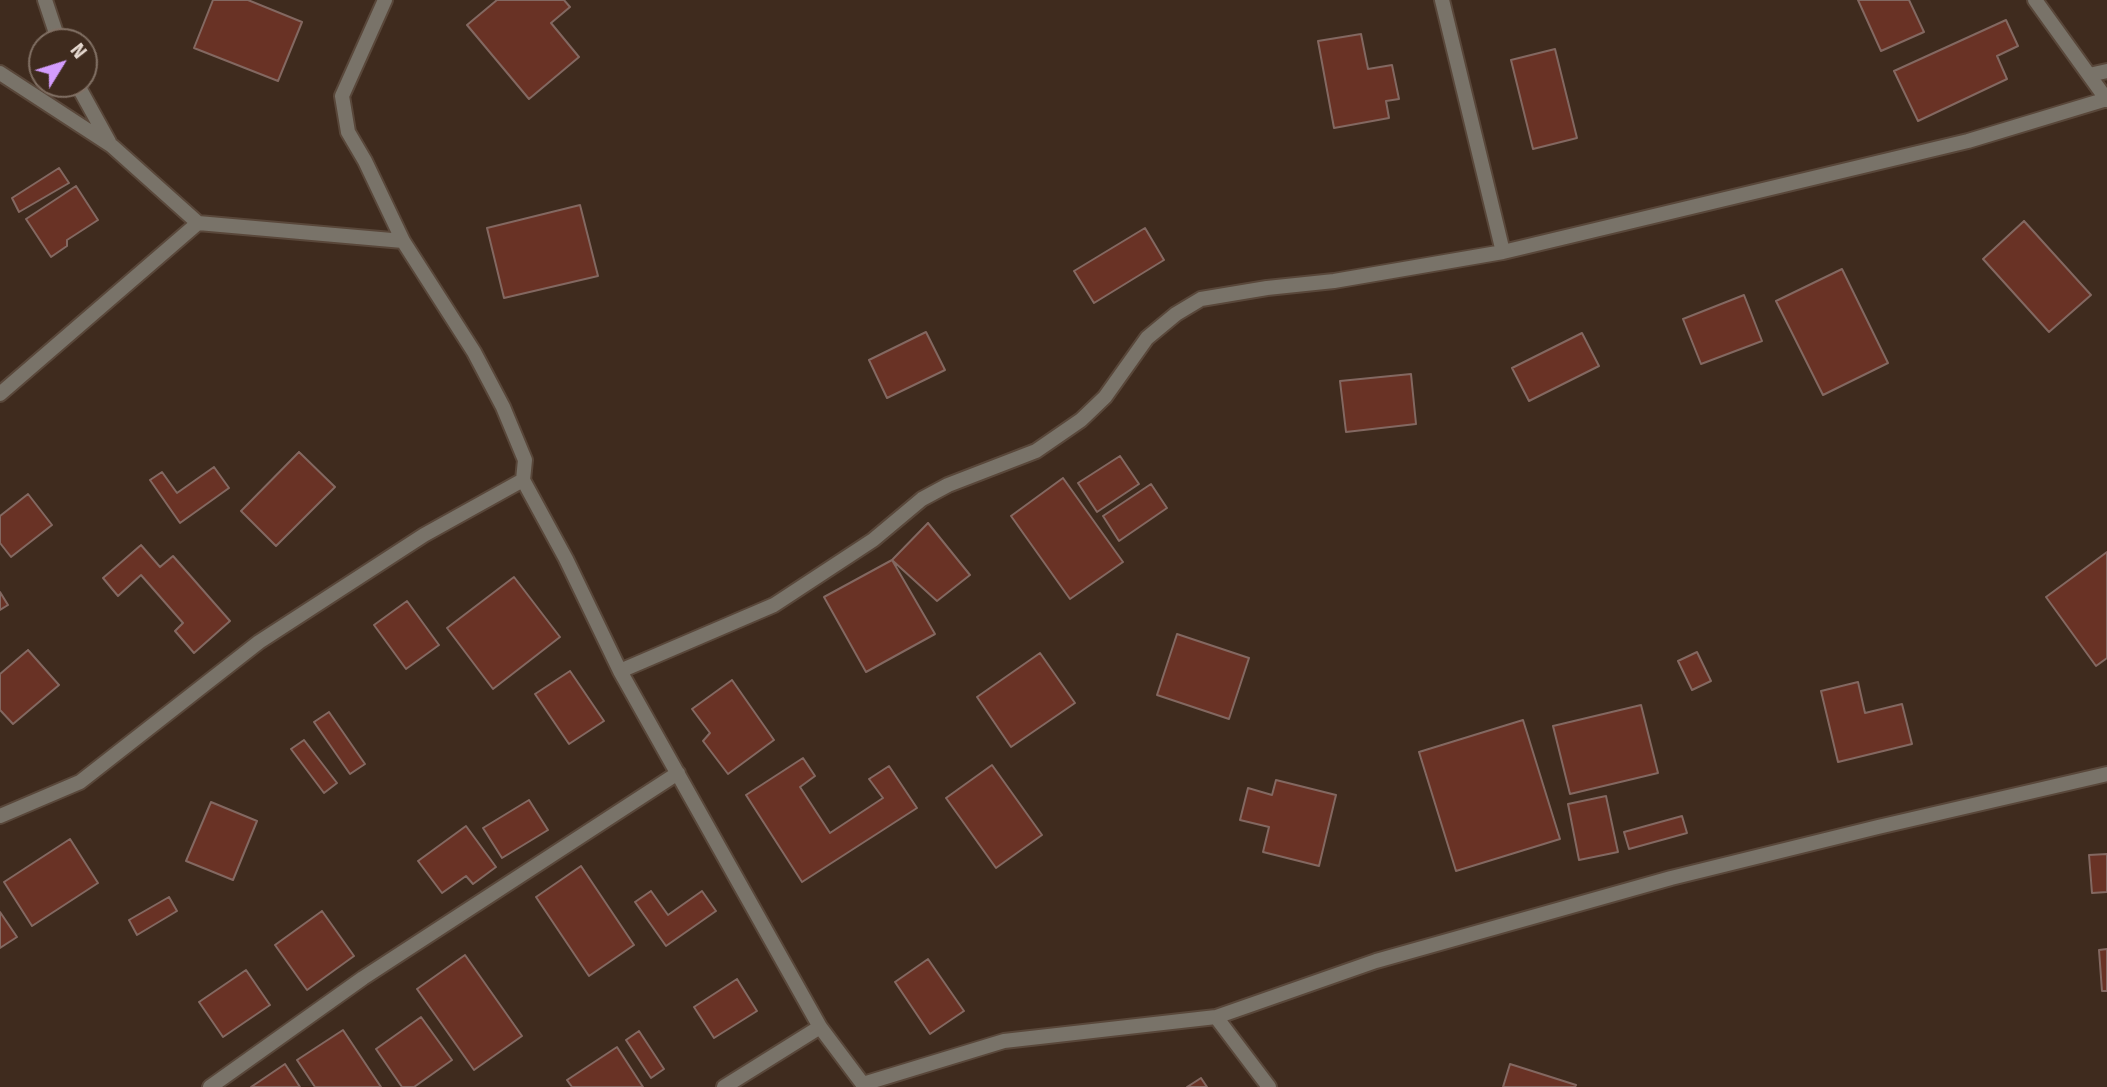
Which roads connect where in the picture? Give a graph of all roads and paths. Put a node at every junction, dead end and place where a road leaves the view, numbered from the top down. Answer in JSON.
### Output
{"nodes":[{"id":1,"x":45,"y":0,"type":"edge"},
{"id":2,"x":385,"y":0,"type":"edge"},
{"id":3,"x":1442,"y":0,"type":"edge"},
{"id":4,"x":2035,"y":0,"type":"edge"},
{"id":5,"x":54,"y":28,"type":"edge"},
{"id":6,"x":2107,"y":71,"type":"edge"},
{"id":7,"x":0,"y":73,"type":"edge"},
{"id":8,"x":2089,"y":75,"type":"junction"},
{"id":9,"x":86,"y":98,"type":"edge"},
{"id":10,"x":2107,"y":100,"type":"edge"},
{"id":11,"x":112,"y":146,"type":"junction"},
{"id":12,"x":198,"y":223,"type":"junction"},
{"id":13,"x":403,"y":241,"type":"junction"},
{"id":14,"x":1503,"y":252,"type":"junction"},
{"id":15,"x":0,"y":394,"type":"edge"},
{"id":16,"x":523,"y":480,"type":"junction"},
{"id":17,"x":620,"y":671,"type":"junction"},
{"id":18,"x":678,"y":773,"type":"junction"},
{"id":19,"x":2107,"y":774,"type":"edge"},
{"id":20,"x":0,"y":817,"type":"edge"},
{"id":21,"x":1216,"y":1017,"type":"junction"},
{"id":22,"x":820,"y":1027,"type":"junction"},
{"id":23,"x":864,"y":1085,"type":"edge"},
{"id":24,"x":210,"y":1087,"type":"edge"},
{"id":25,"x":724,"y":1087,"type":"edge"},
{"id":26,"x":1269,"y":1087,"type":"edge"}],
"edges":[{"from":1,"to":5,"type":"street"},
{"from":2,"to":13,"type":"street"},
{"from":3,"to":14,"type":"street"},
{"from":4,"to":8,"type":"street"},
{"from":6,"to":8,"type":"street"},
{"from":7,"to":11,"type":"street"},
{"from":8,"to":10,"type":"street"},
{"from":9,"to":11,"type":"street"},
{"from":10,"to":14,"type":"street"},
{"from":11,"to":12,"type":"street"},
{"from":12,"to":13,"type":"street"},
{"from":12,"to":15,"type":"street"},
{"from":13,"to":16,"type":"street"},
{"from":14,"to":17,"type":"street"},
{"from":16,"to":17,"type":"street"},
{"from":16,"to":20,"type":"street"},
{"from":17,"to":18,"type":"street"},
{"from":18,"to":22,"type":"street"},
{"from":18,"to":24,"type":"street"},
{"from":19,"to":21,"type":"street"},
{"from":21,"to":23,"type":"street"},
{"from":21,"to":26,"type":"street"},
{"from":22,"to":23,"type":"street"},
{"from":22,"to":25,"type":"street"}]}
